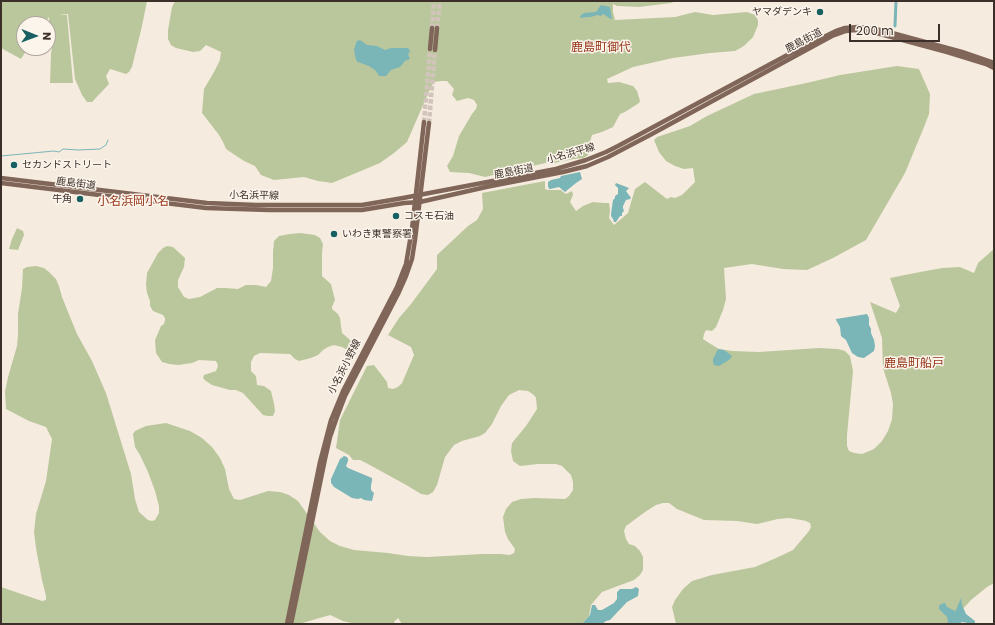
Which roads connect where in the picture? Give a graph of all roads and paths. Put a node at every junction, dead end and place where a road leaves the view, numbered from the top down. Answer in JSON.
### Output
{"nodes":[{"id":1,"x":434,"y":28,"type":"tunnel mouth"},
{"id":2,"x":432,"y":50,"type":"tunnel mouth"},
{"id":3,"x":994,"y":64,"type":"edge"},
{"id":4,"x":994,"y":68,"type":"edge"},
{"id":5,"x":426,"y":122,"type":"tunnel mouth"},
{"id":6,"x":1,"y":178,"type":"edge"},
{"id":7,"x":1,"y":183,"type":"edge"},
{"id":8,"x":418,"y":195,"type":"junction"},
{"id":9,"x":417,"y":202,"type":"junction"},
{"id":10,"x":287,"y":624,"type":"edge"},
{"id":11,"x":291,"y":624,"type":"edge"}],
"edges":[{"from":1,"to":2,"type":"main road"},
{"from":3,"to":8,"type":"main road","name":"小名浜平線"},
{"from":4,"to":9,"type":"main road","name":"鹿島街道"},
{"from":5,"to":8,"type":"main road","name":"小名浜小野線"},
{"from":6,"to":8,"type":"main road","name":"小名浜平線"},
{"from":7,"to":9,"type":"main road","name":"鹿島街道"},
{"from":8,"to":9,"type":"main road","name":"小名浜小野線"},
{"from":9,"to":10,"type":"main road","name":"小名浜小野線"},
{"from":9,"to":11,"type":"main road","name":"小名浜小野線"}]}
